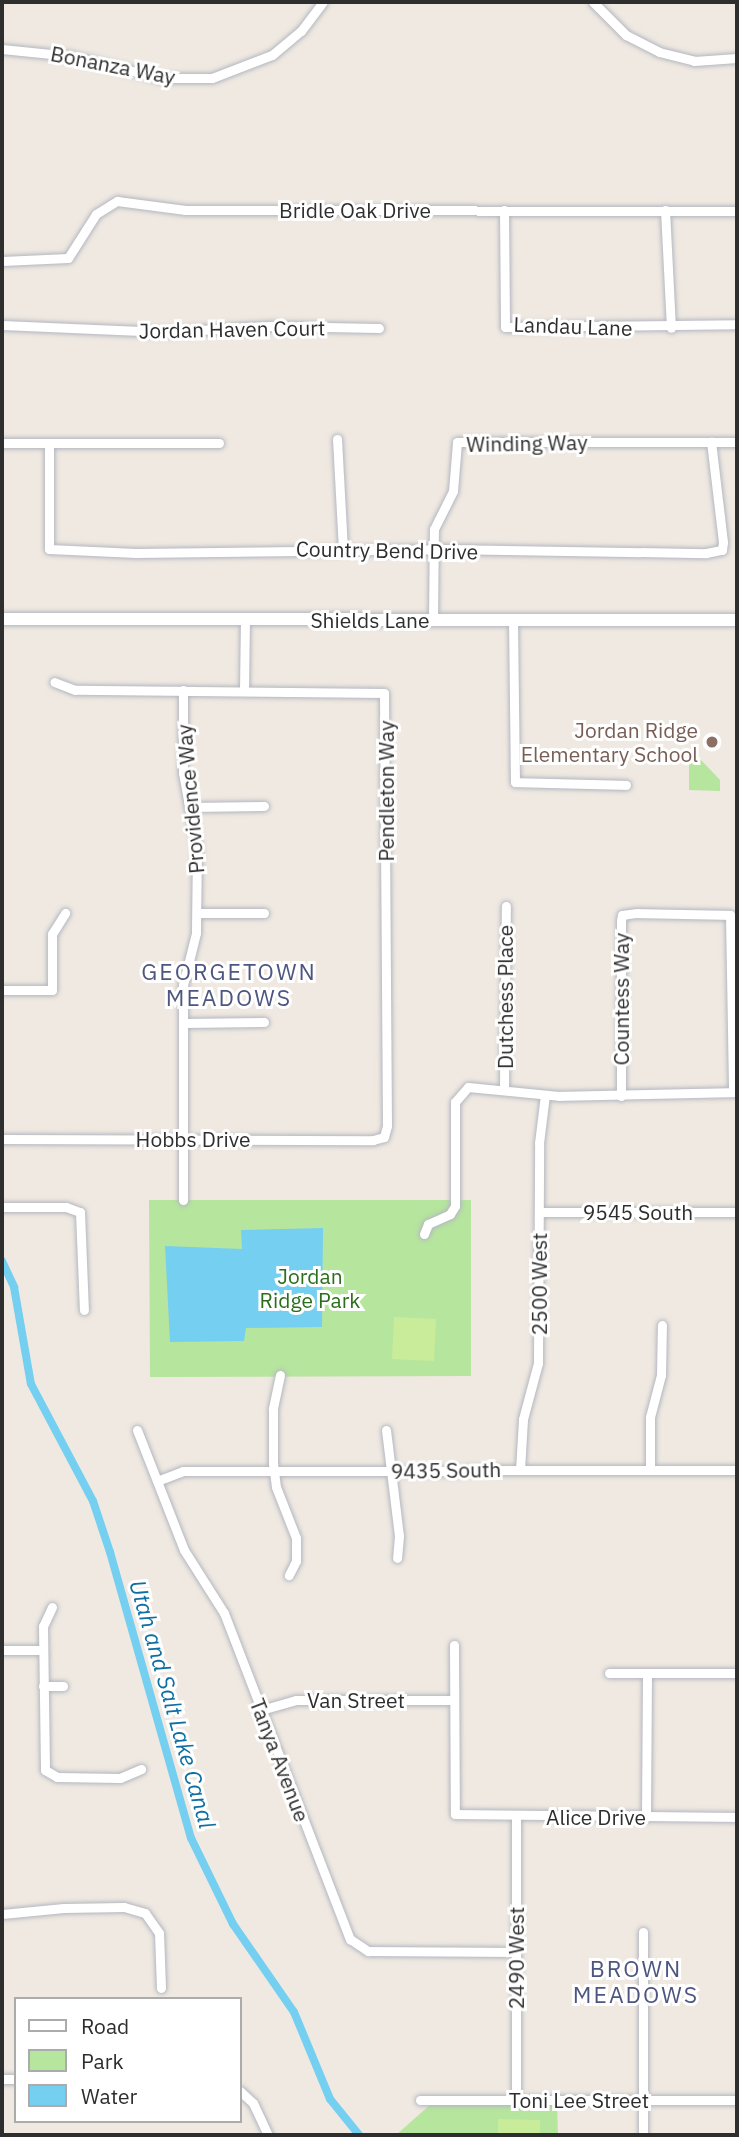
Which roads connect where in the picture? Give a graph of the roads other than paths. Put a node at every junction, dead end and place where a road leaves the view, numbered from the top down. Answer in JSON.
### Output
{"nodes":[{"id":1,"x":323,"y":2,"type":"edge"},
{"id":2,"x":593,"y":2,"type":"edge"},
{"id":3,"x":2,"y":49,"type":"edge"},
{"id":4,"x":737,"y":58,"type":"edge"},
{"id":5,"x":504,"y":210,"type":"junction"},
{"id":6,"x":665,"y":211,"type":"junction"},
{"id":7,"x":737,"y":211,"type":"edge"},
{"id":8,"x":2,"y":261,"type":"edge"},
{"id":9,"x":737,"y":324,"type":"edge"},
{"id":10,"x":2,"y":325,"type":"edge"},
{"id":11,"x":379,"y":328,"type":"dead end"},
{"id":12,"x":670,"y":328,"type":"junction"},
{"id":13,"x":337,"y":439,"type":"dead end"},
{"id":14,"x":711,"y":442,"type":"junction"},
{"id":15,"x":737,"y":442,"type":"edge"},
{"id":16,"x":2,"y":443,"type":"edge"},
{"id":17,"x":49,"y":443,"type":"junction"},
{"id":18,"x":219,"y":443,"type":"dead end"},
{"id":19,"x":343,"y":549,"type":"junction"},
{"id":20,"x":433,"y":549,"type":"junction"},
{"id":21,"x":2,"y":619,"type":"edge"},
{"id":22,"x":244,"y":619,"type":"junction"},
{"id":23,"x":433,"y":620,"type":"junction"},
{"id":24,"x":513,"y":620,"type":"junction"},
{"id":25,"x":737,"y":620,"type":"edge"},
{"id":26,"x":54,"y":682,"type":"dead end"},
{"id":27,"x":183,"y":690,"type":"junction"},
{"id":28,"x":244,"y":690,"type":"junction"},
{"id":29,"x":626,"y":785,"type":"dead end"},
{"id":30,"x":264,"y":806,"type":"dead end"},
{"id":31,"x":189,"y":807,"type":"junction"},
{"id":32,"x":506,"y":906,"type":"dead end"},
{"id":33,"x":264,"y":913,"type":"dead end"},
{"id":34,"x":65,"y":914,"type":"dead end"},
{"id":35,"x":197,"y":914,"type":"junction"},
{"id":36,"x":2,"y":990,"type":"edge"},
{"id":37,"x":183,"y":1023,"type":"junction"},
{"id":38,"x":264,"y":1023,"type":"dead end"},
{"id":39,"x":504,"y":1087,"type":"junction"},
{"id":40,"x":735,"y":1092,"type":"edge"},
{"id":41,"x":545,"y":1095,"type":"junction"},
{"id":42,"x":621,"y":1096,"type":"junction"},
{"id":43,"x":384,"y":1137,"type":"joint"},
{"id":44,"x":2,"y":1139,"type":"edge"},
{"id":45,"x":183,"y":1139,"type":"junction"},
{"id":46,"x":183,"y":1200,"type":"dead end"},
{"id":47,"x":2,"y":1207,"type":"edge"},
{"id":48,"x":539,"y":1212,"type":"junction"},
{"id":49,"x":737,"y":1212,"type":"edge"},
{"id":50,"x":424,"y":1234,"type":"dead end"},
{"id":51,"x":84,"y":1310,"type":"dead end"},
{"id":52,"x":662,"y":1325,"type":"dead end"},
{"id":53,"x":280,"y":1375,"type":"dead end"},
{"id":54,"x":137,"y":1430,"type":"dead end"},
{"id":55,"x":386,"y":1430,"type":"dead end"},
{"id":56,"x":520,"y":1470,"type":"junction"},
{"id":57,"x":650,"y":1470,"type":"junction"},
{"id":58,"x":737,"y":1470,"type":"edge"},
{"id":59,"x":274,"y":1471,"type":"junction"},
{"id":60,"x":389,"y":1471,"type":"junction"},
{"id":61,"x":158,"y":1481,"type":"junction"},
{"id":62,"x":397,"y":1558,"type":"dead end"},
{"id":63,"x":289,"y":1575,"type":"dead end"},
{"id":64,"x":52,"y":1607,"type":"dead end"},
{"id":65,"x":454,"y":1645,"type":"dead end"},
{"id":66,"x":2,"y":1650,"type":"edge"},
{"id":67,"x":43,"y":1650,"type":"junction"},
{"id":68,"x":610,"y":1673,"type":"dead end"},
{"id":69,"x":647,"y":1673,"type":"junction"},
{"id":70,"x":737,"y":1673,"type":"edge"},
{"id":71,"x":43,"y":1686,"type":"junction"},
{"id":72,"x":63,"y":1686,"type":"dead end"},
{"id":73,"x":453,"y":1700,"type":"junction"},
{"id":74,"x":261,"y":1710,"type":"junction"},
{"id":75,"x":141,"y":1769,"type":"dead end"},
{"id":76,"x":516,"y":1817,"type":"junction"},
{"id":77,"x":646,"y":1817,"type":"junction"},
{"id":78,"x":737,"y":1817,"type":"edge"},
{"id":79,"x":2,"y":1914,"type":"edge"},
{"id":80,"x":643,"y":1932,"type":"dead end"},
{"id":81,"x":516,"y":1952,"type":"junction"},
{"id":82,"x":161,"y":1988,"type":"dead end"},
{"id":83,"x":242,"y":2093,"type":"edge"},
{"id":84,"x":420,"y":2100,"type":"dead end"},
{"id":85,"x":516,"y":2100,"type":"junction"},
{"id":86,"x":643,"y":2100,"type":"junction"},
{"id":87,"x":737,"y":2100,"type":"edge"},
{"id":88,"x":268,"y":2135,"type":"edge"},
{"id":89,"x":643,"y":2135,"type":"edge"}],
"edges":[{"from":1,"to":3,"type":"street","name":"Bonanza Way"},
{"from":2,"to":4,"type":"street"},
{"from":5,"to":6,"type":"street","name":"Bridle Oak Drive"},
{"from":5,"to":8,"type":"street","name":"Bridle Oak Drive"},
{"from":5,"to":12,"type":"street","name":"Landau Lane"},
{"from":6,"to":7,"type":"street","name":"Bridle Oak Drive"},
{"from":6,"to":12,"type":"street"},
{"from":9,"to":12,"type":"street"},
{"from":10,"to":11,"type":"street","name":"Jordan Haven Court"},
{"from":13,"to":19,"type":"street"},
{"from":14,"to":15,"type":"street","name":"Winding Way"},
{"from":14,"to":20,"type":"street","name":"Winding Way"},
{"from":14,"to":20,"type":"street","name":"Country Bend Drive"},
{"from":16,"to":17,"type":"street"},
{"from":17,"to":18,"type":"street"},
{"from":17,"to":19,"type":"street","name":"Country Bend Drive"},
{"from":19,"to":20,"type":"street","name":"Country Bend Drive"},
{"from":20,"to":23,"type":"street","name":"Winding Way"},
{"from":21,"to":22,"type":"main road","name":"Shields Lane"},
{"from":22,"to":23,"type":"main road","name":"Shields Lane"},
{"from":22,"to":28,"type":"street"},
{"from":23,"to":24,"type":"main road","name":"Shields Lane"},
{"from":24,"to":25,"type":"main road","name":"Shields Lane"},
{"from":24,"to":29,"type":"street"},
{"from":26,"to":27,"type":"street","name":"Pendleton Way"},
{"from":27,"to":28,"type":"street","name":"Pendleton Way"},
{"from":27,"to":31,"type":"street","name":"Providence Way"},
{"from":28,"to":43,"type":"street","name":"Pendleton Way"},
{"from":30,"to":31,"type":"street"},
{"from":31,"to":35,"type":"street","name":"Providence Way"},
{"from":32,"to":39,"type":"street","name":"Dutchess Place"},
{"from":33,"to":35,"type":"street"},
{"from":34,"to":36,"type":"street"},
{"from":35,"to":37,"type":"street","name":"Providence Way"},
{"from":37,"to":38,"type":"street"},
{"from":37,"to":45,"type":"street","name":"Providence Way"},
{"from":39,"to":41,"type":"street"},
{"from":39,"to":50,"type":"street"},
{"from":40,"to":42,"type":"street"},
{"from":40,"to":42,"type":"street","name":"Countess Way"},
{"from":41,"to":42,"type":"street"},
{"from":41,"to":48,"type":"street","name":"2500 West"},
{"from":43,"to":45,"type":"street","name":"Hobbs Drive"},
{"from":44,"to":45,"type":"street","name":"Hobbs Drive"},
{"from":45,"to":46,"type":"street","name":"Providence Way"},
{"from":47,"to":51,"type":"street"},
{"from":48,"to":49,"type":"street","name":"9545 South"},
{"from":48,"to":56,"type":"street","name":"2500 West"},
{"from":52,"to":57,"type":"street"},
{"from":53,"to":59,"type":"street"},
{"from":54,"to":61,"type":"street","name":"Tanya Avenue"},
{"from":55,"to":60,"type":"street"},
{"from":56,"to":57,"type":"street","name":"9435 South"},
{"from":56,"to":60,"type":"street","name":"9435 South"},
{"from":57,"to":58,"type":"street","name":"9435 South"},
{"from":59,"to":60,"type":"street","name":"9435 South"},
{"from":59,"to":61,"type":"street","name":"9435 South"},
{"from":59,"to":63,"type":"street"},
{"from":60,"to":62,"type":"street"},
{"from":61,"to":74,"type":"street","name":"Tanya Avenue"},
{"from":64,"to":67,"type":"street"},
{"from":65,"to":73,"type":"street"},
{"from":66,"to":67,"type":"street"},
{"from":67,"to":71,"type":"street"},
{"from":68,"to":69,"type":"street"},
{"from":69,"to":70,"type":"street"},
{"from":69,"to":77,"type":"street"},
{"from":71,"to":72,"type":"street"},
{"from":71,"to":75,"type":"street"},
{"from":73,"to":74,"type":"street","name":"Van Street"},
{"from":73,"to":76,"type":"street","name":"Alice Drive"},
{"from":74,"to":81,"type":"street","name":"Tanya Avenue"},
{"from":76,"to":77,"type":"street","name":"Alice Drive"},
{"from":76,"to":81,"type":"street","name":"2490 West"},
{"from":77,"to":78,"type":"street","name":"Alice Drive"},
{"from":79,"to":82,"type":"street"},
{"from":80,"to":86,"type":"street"},
{"from":81,"to":85,"type":"street","name":"2490 West"},
{"from":83,"to":88,"type":"street"},
{"from":84,"to":85,"type":"street","name":"Toni Lee Street"},
{"from":85,"to":86,"type":"street","name":"Toni Lee Street"},
{"from":86,"to":87,"type":"street","name":"Toni Lee Street"},
{"from":86,"to":89,"type":"street"}]}
